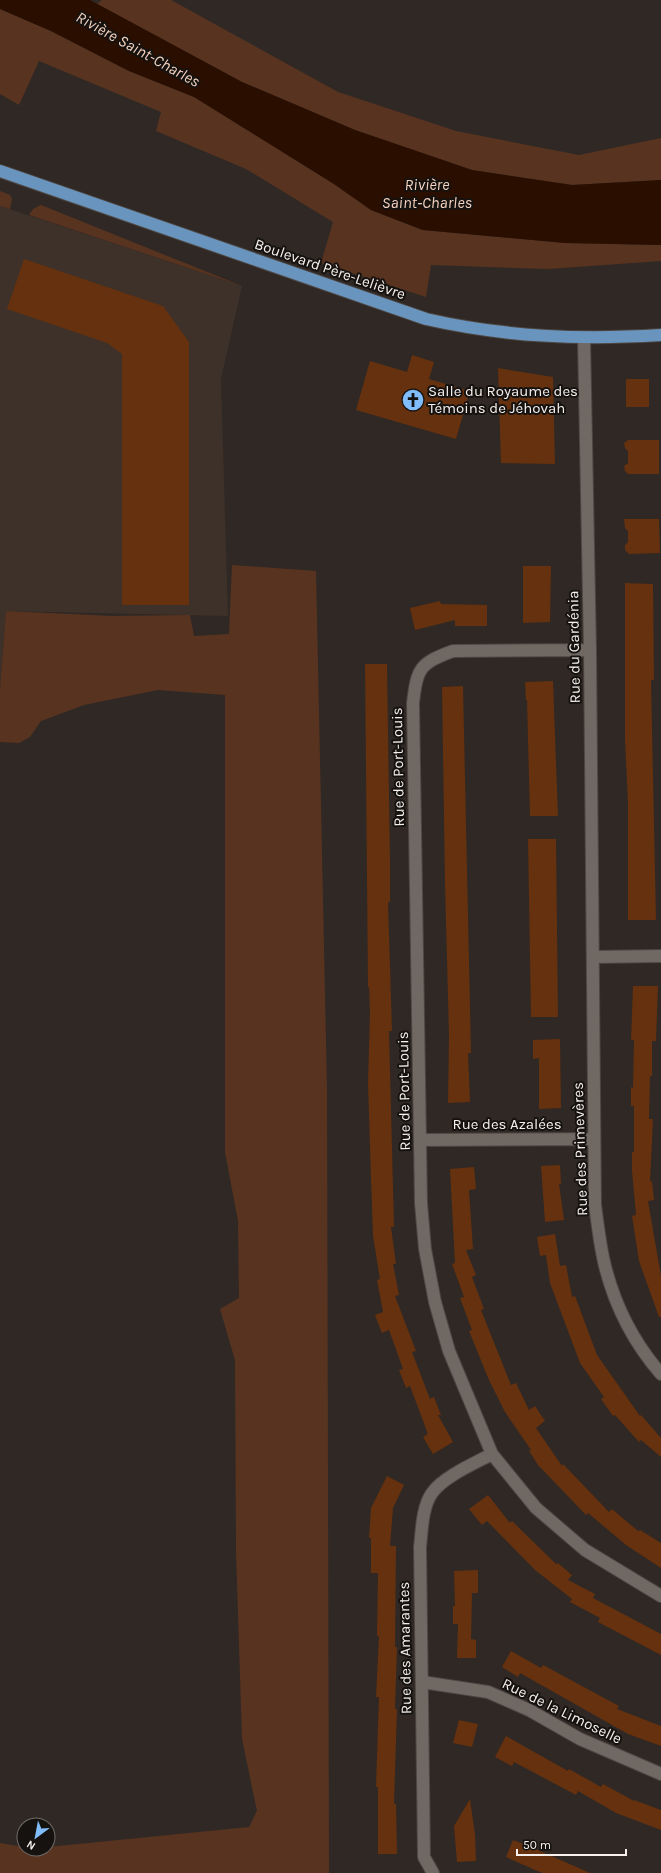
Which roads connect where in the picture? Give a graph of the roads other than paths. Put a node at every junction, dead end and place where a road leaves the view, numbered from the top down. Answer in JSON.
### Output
{"nodes":[{"id":1,"x":0,"y":171,"type":"edge"},
{"id":2,"x":661,"y":335,"type":"edge"},
{"id":3,"x":584,"y":338,"type":"junction"},
{"id":4,"x":590,"y":650,"type":"junction"},
{"id":5,"x":594,"y":956,"type":"junction"},
{"id":6,"x":661,"y":956,"type":"edge"},
{"id":7,"x":594,"y":1139,"type":"junction"},
{"id":8,"x":421,"y":1140,"type":"junction"},
{"id":9,"x":661,"y":1374,"type":"edge"},
{"id":10,"x":492,"y":1454,"type":"junction"},
{"id":11,"x":661,"y":1596,"type":"edge"},
{"id":12,"x":422,"y":1682,"type":"junction"},
{"id":13,"x":661,"y":1774,"type":"edge"},
{"id":14,"x":433,"y":1873,"type":"edge"}],
"edges":[{"from":1,"to":3,"type":"main road","name":"Boulevard Père-Lelièvre"},
{"from":2,"to":3,"type":"main road","name":"Boulevard Père-Lelièvre"},
{"from":3,"to":4,"type":"street","name":"Rue du Gardénia"},
{"from":4,"to":5,"type":"street","name":"Rue du Gardénia"},
{"from":4,"to":8,"type":"street","name":"Rue de Port-Louis"},
{"from":5,"to":6,"type":"street"},
{"from":5,"to":7,"type":"street","name":"Rue des Primevères"},
{"from":7,"to":8,"type":"street","name":"Rue des Azalées"},
{"from":7,"to":9,"type":"street","name":"Rue des Primevères"},
{"from":8,"to":10,"type":"street","name":"Rue de Port-Louis"},
{"from":10,"to":11,"type":"street","name":"Rue de Port-Louis"},
{"from":10,"to":12,"type":"street","name":"Rue des Amarantes"},
{"from":12,"to":13,"type":"street","name":"Rue de la Limoselle"},
{"from":12,"to":14,"type":"street","name":"Rue des Amarantes"}]}
